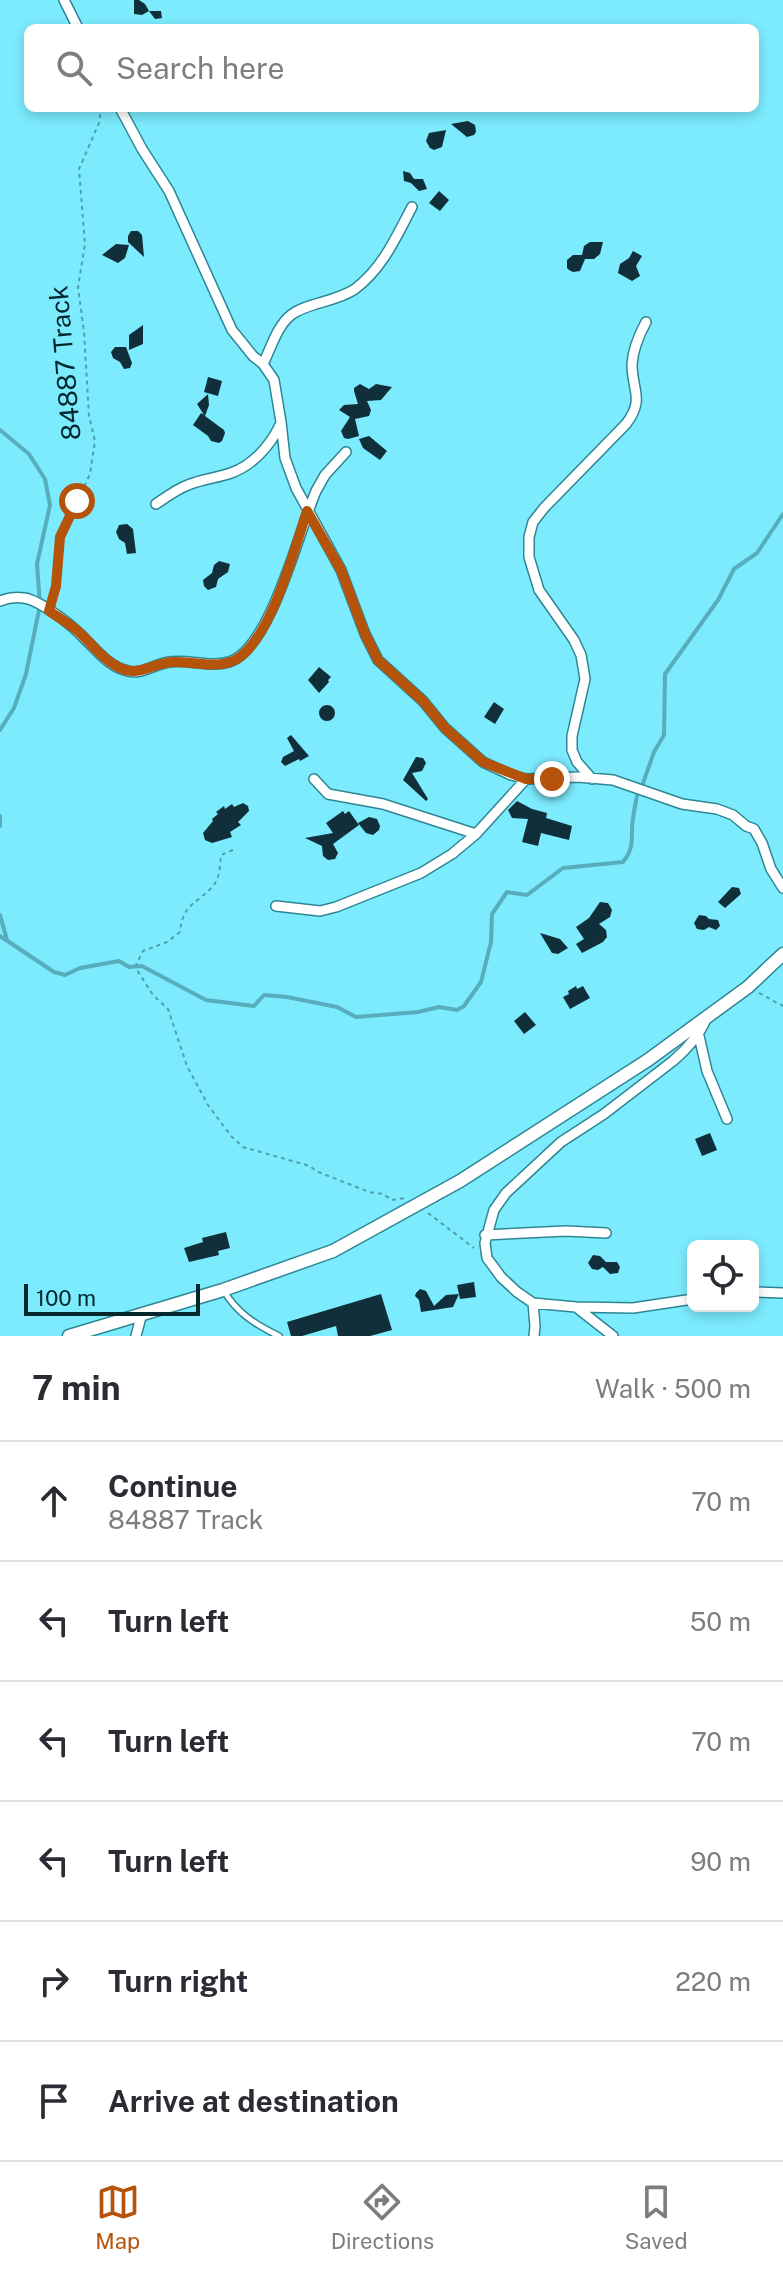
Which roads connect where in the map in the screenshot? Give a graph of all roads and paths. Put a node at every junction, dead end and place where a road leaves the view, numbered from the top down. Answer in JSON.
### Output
{"nodes":[{"id":1,"x":64,"y":0,"type":"edge"},
{"id":2,"x":76,"y":24,"type":"edge"},
{"id":3,"x":100,"y":112,"type":"edge"},
{"id":4,"x":122,"y":112,"type":"edge"},
{"id":5,"x":412,"y":207,"type":"dead end"},
{"id":6,"x":646,"y":322,"type":"dead end"},
{"id":7,"x":263,"y":364,"type":"junction"},
{"id":8,"x":281,"y":422,"type":"junction"},
{"id":9,"x":346,"y":452,"type":"dead end"},
{"id":10,"x":156,"y":504,"type":"dead end"},
{"id":11,"x":307,"y":511,"type":"junction"},
{"id":12,"x":0,"y":601,"type":"edge"},
{"id":13,"x":49,"y":611,"type":"junction"},
{"id":14,"x":314,"y":779,"type":"dead end"},
{"id":15,"x":526,"y":779,"type":"junction"},
{"id":16,"x":592,"y":779,"type":"junction"},
{"id":17,"x":476,"y":834,"type":"junction"},
{"id":18,"x":233,"y":850,"type":"dead end"},
{"id":19,"x":783,"y":888,"type":"edge"},
{"id":20,"x":276,"y":906,"type":"dead end"},
{"id":21,"x":783,"y":954,"type":"edge"},
{"id":22,"x":748,"y":987,"type":"junction"},
{"id":23,"x":783,"y":1006,"type":"edge"},
{"id":24,"x":707,"y":1017,"type":"junction"},
{"id":25,"x":699,"y":1036,"type":"junction"},
{"id":26,"x":727,"y":1119,"type":"dead end"},
{"id":27,"x":416,"y":1204,"type":"junction"},
{"id":28,"x":606,"y":1233,"type":"dead end"},
{"id":29,"x":485,"y":1235,"type":"junction"},
{"id":30,"x":487,"y":1258,"type":"junction"},
{"id":31,"x":223,"y":1290,"type":"junction"},
{"id":32,"x":759,"y":1292,"type":"edge"},
{"id":33,"x":783,"y":1293,"type":"edge"},
{"id":34,"x":687,"y":1300,"type":"edge"},
{"id":35,"x":533,"y":1303,"type":"junction"},
{"id":36,"x":576,"y":1307,"type":"junction"},
{"id":37,"x":142,"y":1313,"type":"junction"},
{"id":38,"x":69,"y":1336,"type":"edge"},
{"id":39,"x":136,"y":1336,"type":"edge"},
{"id":40,"x":279,"y":1336,"type":"edge"},
{"id":41,"x":534,"y":1336,"type":"edge"},
{"id":42,"x":613,"y":1336,"type":"edge"}],
"edges":[{"from":1,"to":2,"type":"street"},
{"from":3,"to":13,"type":"path","name":"84887 Track"},
{"from":4,"to":7,"type":"street"},
{"from":5,"to":7,"type":"street"},
{"from":6,"to":16,"type":"street"},
{"from":7,"to":8,"type":"street"},
{"from":8,"to":10,"type":"street"},
{"from":8,"to":11,"type":"street"},
{"from":9,"to":11,"type":"street"},
{"from":11,"to":13,"type":"street"},
{"from":11,"to":15,"type":"street"},
{"from":12,"to":13,"type":"street"},
{"from":14,"to":17,"type":"street"},
{"from":15,"to":16,"type":"street"},
{"from":15,"to":17,"type":"street"},
{"from":16,"to":19,"type":"street"},
{"from":17,"to":20,"type":"street"},
{"from":18,"to":27,"type":"path"},
{"from":21,"to":22,"type":"street"},
{"from":22,"to":23,"type":"path"},
{"from":22,"to":24,"type":"street"},
{"from":24,"to":25,"type":"street"},
{"from":24,"to":27,"type":"street"},
{"from":25,"to":26,"type":"street"},
{"from":25,"to":29,"type":"street"},
{"from":27,"to":30,"type":"path"},
{"from":27,"to":31,"type":"street"},
{"from":28,"to":29,"type":"street"},
{"from":29,"to":30,"type":"street"},
{"from":30,"to":35,"type":"street"},
{"from":31,"to":37,"type":"street"},
{"from":31,"to":40,"type":"lane"},
{"from":32,"to":33,"type":"street"},
{"from":34,"to":36,"type":"street"},
{"from":35,"to":36,"type":"street"},
{"from":35,"to":41,"type":"street"},
{"from":36,"to":42,"type":"street"},
{"from":37,"to":38,"type":"street"},
{"from":37,"to":39,"type":"street"}]}
